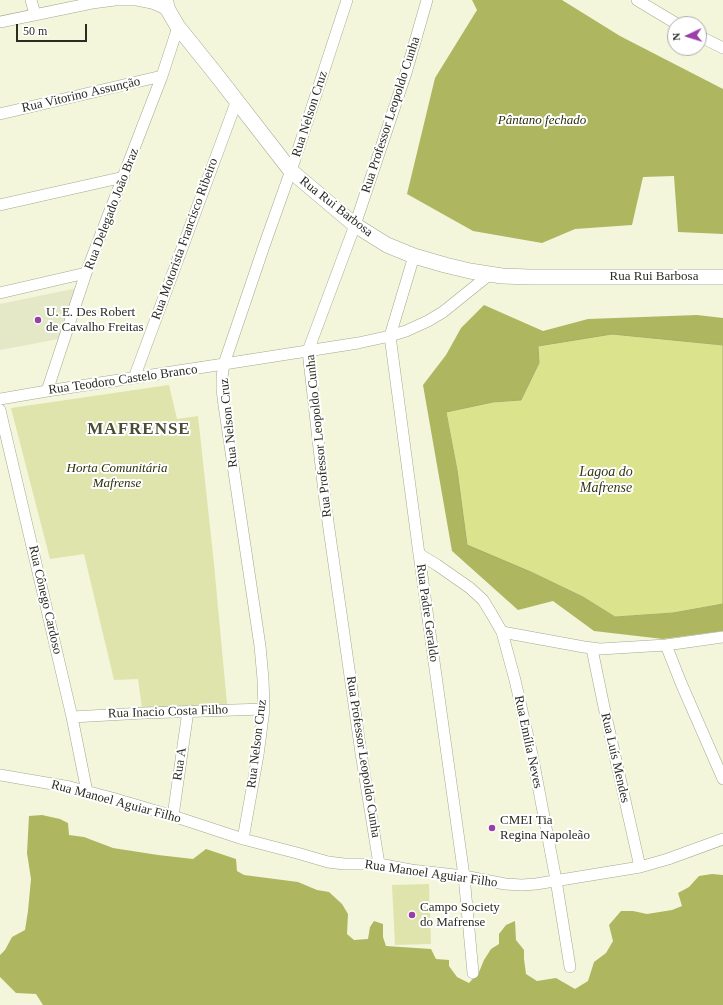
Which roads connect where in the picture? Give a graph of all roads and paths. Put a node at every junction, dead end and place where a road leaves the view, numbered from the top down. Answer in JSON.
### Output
{"nodes":[{"id":1,"x":31,"y":0,"type":"edge"},
{"id":2,"x":115,"y":0,"type":"edge"},
{"id":3,"x":121,"y":0,"type":"edge"},
{"id":4,"x":347,"y":0,"type":"edge"},
{"id":5,"x":427,"y":0,"type":"edge"},
{"id":6,"x":637,"y":0,"type":"edge"},
{"id":7,"x":166,"y":5,"type":"edge"},
{"id":8,"x":35,"y":14,"type":"junction"},
{"id":9,"x":667,"y":18,"type":"edge"},
{"id":10,"x":0,"y":22,"type":"edge"},
{"id":11,"x":178,"y":27,"type":"junction"},
{"id":12,"x":707,"y":40,"type":"edge"},
{"id":13,"x":723,"y":48,"type":"edge"},
{"id":14,"x":162,"y":76,"type":"junction"},
{"id":15,"x":237,"y":100,"type":"junction"},
{"id":16,"x":0,"y":114,"type":"edge"},
{"id":17,"x":291,"y":171,"type":"junction"},
{"id":18,"x":124,"y":177,"type":"junction"},
{"id":19,"x":0,"y":205,"type":"edge"},
{"id":20,"x":355,"y":225,"type":"junction"},
{"id":21,"x":414,"y":256,"type":"junction"},
{"id":22,"x":86,"y":274,"type":"junction"},
{"id":23,"x":490,"y":275,"type":"junction"},
{"id":24,"x":723,"y":277,"type":"edge"},
{"id":25,"x":0,"y":293,"type":"edge"},
{"id":26,"x":390,"y":336,"type":"junction"},
{"id":27,"x":308,"y":351,"type":"junction"},
{"id":28,"x":224,"y":364,"type":"junction"},
{"id":29,"x":134,"y":378,"type":"junction"},
{"id":30,"x":47,"y":391,"type":"junction"},
{"id":31,"x":0,"y":399,"type":"edge"},
{"id":32,"x":0,"y":410,"type":"edge"},
{"id":33,"x":419,"y":554,"type":"junction"},
{"id":34,"x":502,"y":632,"type":"junction"},
{"id":35,"x":723,"y":637,"type":"edge"},
{"id":36,"x":666,"y":645,"type":"junction"},
{"id":37,"x":592,"y":649,"type":"junction"},
{"id":38,"x":264,"y":709,"type":"junction"},
{"id":39,"x":188,"y":711,"type":"junction"},
{"id":40,"x":72,"y":717,"type":"junction"},
{"id":41,"x":0,"y":775,"type":"edge"},
{"id":42,"x":723,"y":779,"type":"edge"},
{"id":43,"x":87,"y":792,"type":"junction"},
{"id":44,"x":173,"y":816,"type":"junction"},
{"id":45,"x":243,"y":839,"type":"junction"},
{"id":46,"x":723,"y":839,"type":"edge"},
{"id":47,"x":379,"y":864,"type":"junction"},
{"id":48,"x":640,"y":867,"type":"junction"},
{"id":49,"x":464,"y":876,"type":"junction"},
{"id":50,"x":556,"y":880,"type":"junction"},
{"id":51,"x":570,"y":967,"type":"dead end"},
{"id":52,"x":473,"y":973,"type":"dead end"}],
"edges":[{"from":1,"to":8,"type":"street"},
{"from":2,"to":8,"type":"street"},
{"from":3,"to":7,"type":"street"},
{"from":4,"to":17,"type":"street","name":"Rua Nelson Cruz"},
{"from":5,"to":20,"type":"street","name":"Rua Professor Leopoldo Cunha"},
{"from":6,"to":9,"type":"street"},
{"from":7,"to":11,"type":"street","name":"Rua Rui Barbosa"},
{"from":8,"to":10,"type":"street"},
{"from":11,"to":14,"type":"street","name":"Rua Delegado João Braz"},
{"from":11,"to":15,"type":"street","name":"Rua Rui Barbosa"},
{"from":12,"to":13,"type":"street"},
{"from":14,"to":16,"type":"street","name":"Rua Vitorino Assunção"},
{"from":14,"to":18,"type":"street","name":"Rua Delegado João Braz"},
{"from":15,"to":17,"type":"street","name":"Rua Rui Barbosa"},
{"from":15,"to":29,"type":"street","name":"Rua Motorista Francisco Ribeiro"},
{"from":17,"to":20,"type":"street","name":"Rua Rui Barbosa"},
{"from":17,"to":28,"type":"street","name":"Rua Nelson Cruz"},
{"from":18,"to":19,"type":"street"},
{"from":18,"to":22,"type":"street","name":"Rua Delegado João Braz"},
{"from":20,"to":21,"type":"street","name":"Rua Rui Barbosa"},
{"from":20,"to":27,"type":"street","name":"Rua Professor Leopoldo Cunha"},
{"from":21,"to":23,"type":"street","name":"Rua Rui Barbosa"},
{"from":21,"to":26,"type":"street","name":"Rua Padre Geraldo"},
{"from":22,"to":25,"type":"street"},
{"from":22,"to":30,"type":"street","name":"Rua Delegado João Braz"},
{"from":23,"to":24,"type":"street","name":"Rua Rui Barbosa"},
{"from":23,"to":26,"type":"street","name":"Rua Teodoro Castelo Branco"},
{"from":26,"to":27,"type":"street","name":"Rua Teodoro Castelo Branco"},
{"from":26,"to":33,"type":"street","name":"Rua Padre Geraldo"},
{"from":27,"to":28,"type":"street","name":"Rua Teodoro Castelo Branco"},
{"from":27,"to":47,"type":"street","name":"Rua Professor Leopoldo Cunha"},
{"from":28,"to":29,"type":"street","name":"Rua Teodoro Castelo Branco"},
{"from":28,"to":38,"type":"street","name":"Rua Nelson Cruz"},
{"from":29,"to":30,"type":"street","name":"Rua Teodoro Castelo Branco"},
{"from":30,"to":31,"type":"street","name":"Rua Teodoro Castelo Branco"},
{"from":32,"to":40,"type":"street","name":"Rua Cônego Cardoso"},
{"from":33,"to":34,"type":"street","name":"Rua Emília Neves"},
{"from":33,"to":49,"type":"street","name":"Rua Padre Geraldo"},
{"from":34,"to":37,"type":"street"},
{"from":34,"to":50,"type":"street","name":"Rua Emília Neves"},
{"from":35,"to":36,"type":"street"},
{"from":36,"to":37,"type":"street"},
{"from":36,"to":42,"type":"street"},
{"from":37,"to":48,"type":"street","name":"Rua Luís Mendes"},
{"from":38,"to":39,"type":"street","name":"Rua Inacio Costa Filho"},
{"from":38,"to":45,"type":"street","name":"Rua Nelson Cruz"},
{"from":39,"to":40,"type":"street","name":"Rua Inacio Costa Filho"},
{"from":39,"to":44,"type":"street","name":"Rua A"},
{"from":40,"to":43,"type":"street","name":"Rua Cônego Cardoso"},
{"from":41,"to":43,"type":"street","name":"Rua Manoel Aguiar Filho"},
{"from":43,"to":44,"type":"street","name":"Rua Manoel Aguiar Filho"},
{"from":44,"to":45,"type":"street","name":"Rua Manoel Aguiar Filho"},
{"from":45,"to":47,"type":"street","name":"Rua Manoel Aguiar Filho"},
{"from":46,"to":48,"type":"street","name":"Rua Manoel Aguiar Filho"},
{"from":47,"to":49,"type":"street","name":"Rua Manoel Aguiar Filho"},
{"from":48,"to":50,"type":"street","name":"Rua Manoel Aguiar Filho"},
{"from":49,"to":50,"type":"street","name":"Rua Manoel Aguiar Filho"},
{"from":49,"to":52,"type":"street","name":"Rua Padre Geraldo"},
{"from":50,"to":51,"type":"street","name":"Rua Emília Neves"}]}
